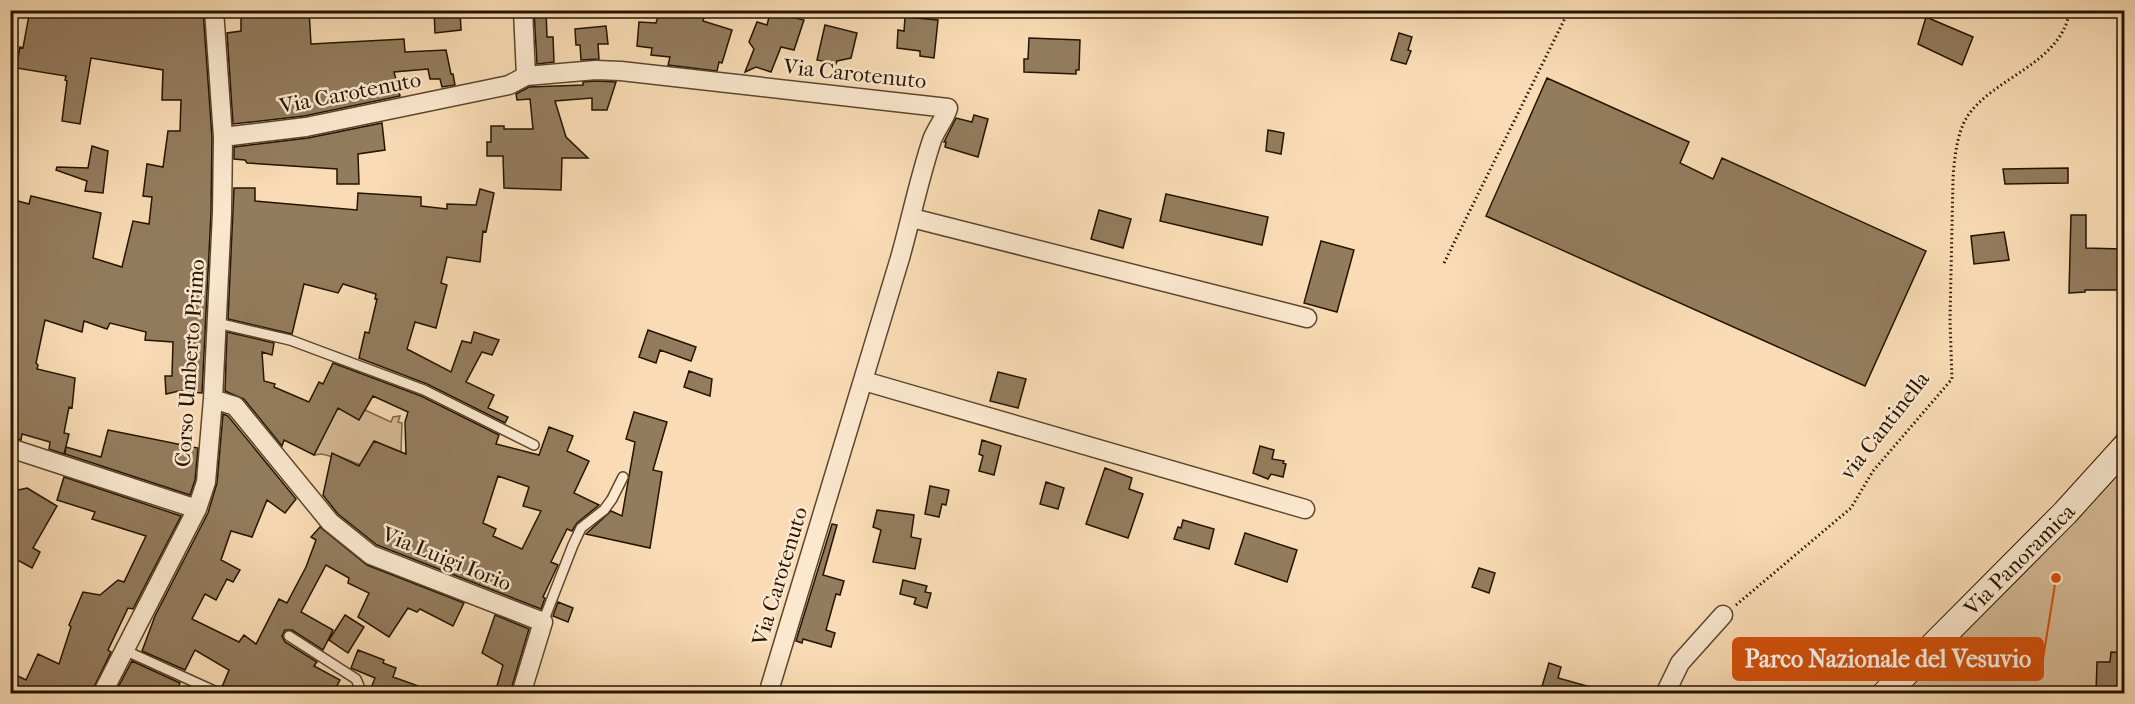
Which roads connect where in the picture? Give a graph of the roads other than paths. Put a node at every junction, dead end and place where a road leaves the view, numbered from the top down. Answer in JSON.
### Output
{"nodes":[{"id":1,"x":214,"y":10,"type":"edge"},
{"id":2,"x":524,"y":10,"type":"edge"},
{"id":3,"x":526,"y":76,"type":"junction"},
{"id":4,"x":223,"y":137,"type":"junction"},
{"id":5,"x":912,"y":218,"type":"junction"},
{"id":6,"x":1307,"y":318,"type":"dead end"},
{"id":7,"x":217,"y":323,"type":"junction"},
{"id":8,"x":864,"y":381,"type":"junction"},
{"id":9,"x":213,"y":399,"type":"junction"},
{"id":10,"x":534,"y":445,"type":"dead end"},
{"id":11,"x":10,"y":448,"type":"edge"},
{"id":12,"x":2124,"y":448,"type":"edge"},
{"id":13,"x":623,"y":477,"type":"dead end"},
{"id":14,"x":197,"y":509,"type":"junction"},
{"id":15,"x":1305,"y":509,"type":"dead end"},
{"id":16,"x":1723,"y":615,"type":"road end"},
{"id":17,"x":543,"y":622,"type":"junction"},
{"id":18,"x":289,"y":636,"type":"dead end"},
{"id":19,"x":124,"y":650,"type":"junction"},
{"id":20,"x":102,"y":693,"type":"edge"},
{"id":21,"x":221,"y":693,"type":"edge"},
{"id":22,"x":356,"y":693,"type":"edge"},
{"id":23,"x":521,"y":693,"type":"edge"},
{"id":24,"x":768,"y":693,"type":"edge"},
{"id":25,"x":1665,"y":693,"type":"edge"},
{"id":26,"x":1885,"y":693,"type":"edge"}],
"edges":[{"from":1,"to":4,"type":"street","name":"Corso Umberto Primo"},
{"from":2,"to":3,"type":"street"},
{"from":3,"to":4,"type":"street","name":"Via Carotenuto"},
{"from":3,"to":5,"type":"street","name":"Via Carotenuto"},
{"from":4,"to":7,"type":"street","name":"Corso Umberto Primo"},
{"from":5,"to":6,"type":"street"},
{"from":5,"to":8,"type":"street","name":"Via Carotenuto"},
{"from":7,"to":9,"type":"street","name":"Corso Umberto Primo"},
{"from":7,"to":10,"type":"lane"},
{"from":8,"to":15,"type":"street"},
{"from":8,"to":24,"type":"street","name":"Via Carotenuto"},
{"from":9,"to":14,"type":"street","name":"Corso Umberto Primo"},
{"from":9,"to":17,"type":"street","name":"Via Luigi Iorio"},
{"from":11,"to":14,"type":"street"},
{"from":12,"to":26,"type":"street","name":"Via Panoramica"},
{"from":13,"to":17,"type":"lane"},
{"from":14,"to":19,"type":"street","name":"Corso Umberto Primo"},
{"from":16,"to":25,"type":"street"},
{"from":17,"to":23,"type":"street"},
{"from":18,"to":22,"type":"lane"},
{"from":19,"to":20,"type":"street","name":"Corso Umberto Primo"},
{"from":19,"to":21,"type":"lane"}]}
